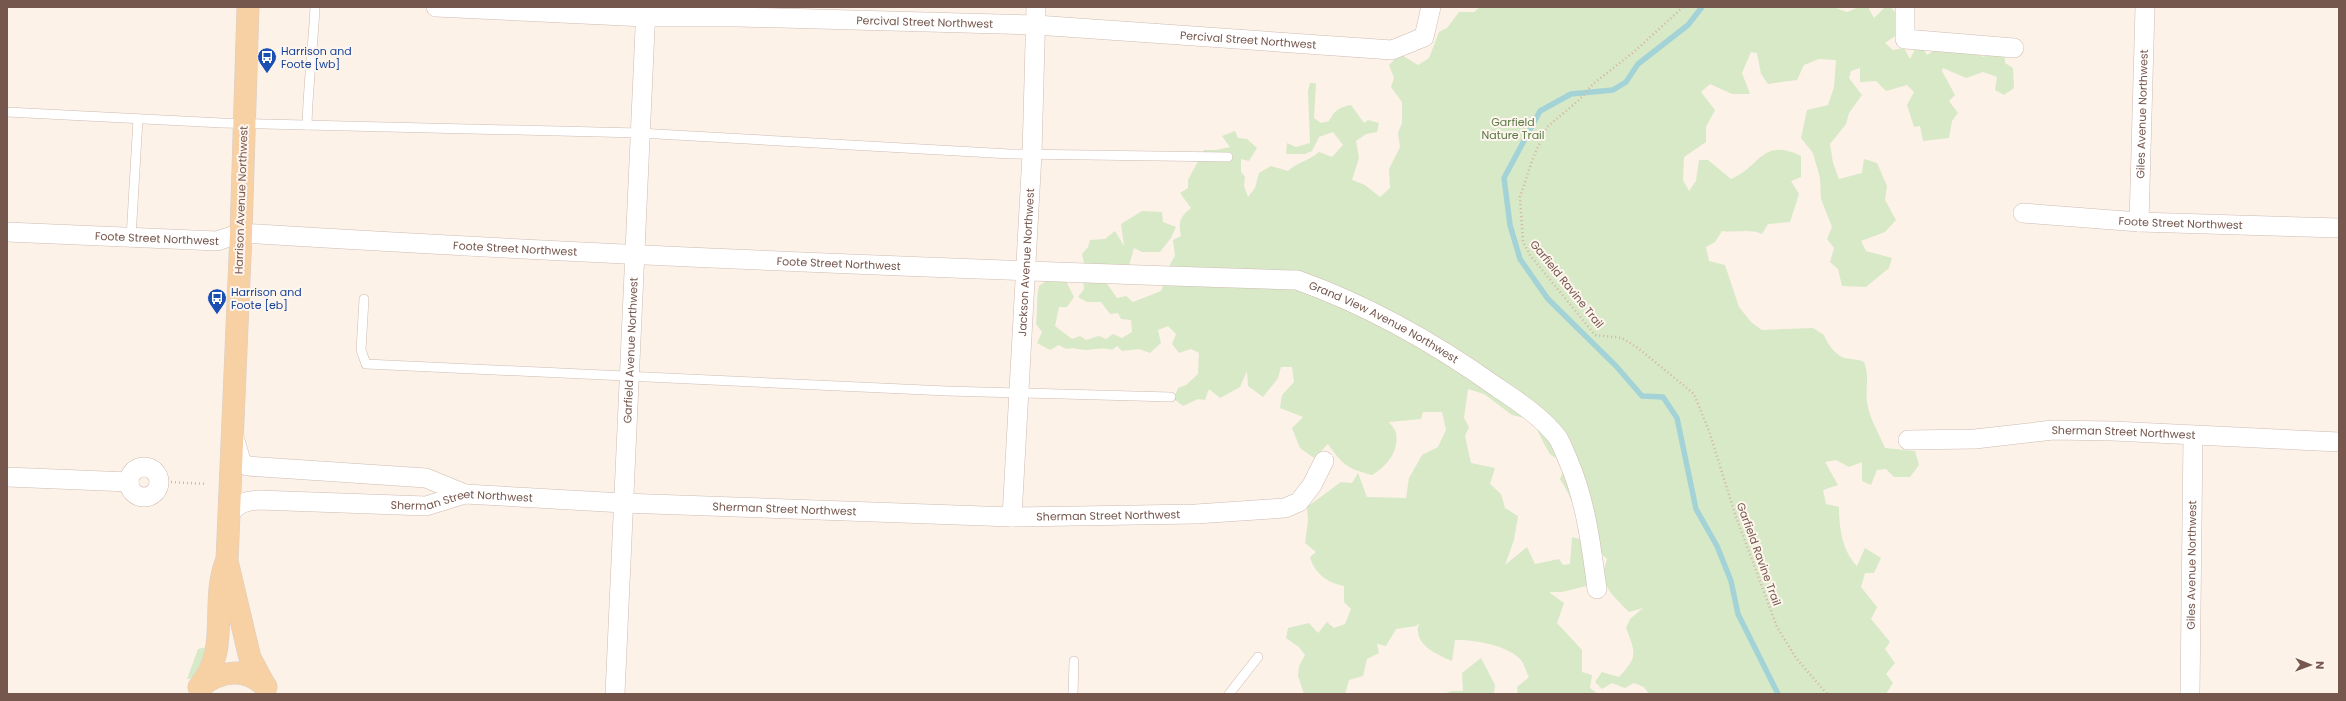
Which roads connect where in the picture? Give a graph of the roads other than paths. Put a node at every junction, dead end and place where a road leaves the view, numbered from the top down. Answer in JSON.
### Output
{"nodes":[{"id":1,"x":248,"y":7,"type":"edge"},
{"id":2,"x":315,"y":7,"type":"edge"},
{"id":3,"x":436,"y":7,"type":"edge"},
{"id":4,"x":1431,"y":7,"type":"edge"},
{"id":5,"x":1905,"y":7,"type":"edge"},
{"id":6,"x":2145,"y":7,"type":"edge"},
{"id":7,"x":646,"y":12,"type":"edge"},
{"id":8,"x":1036,"y":16,"type":"edge"},
{"id":9,"x":2014,"y":48,"type":"dead end"},
{"id":10,"x":7,"y":112,"type":"edge"},
{"id":11,"x":138,"y":118,"type":"junction"},
{"id":12,"x":244,"y":123,"type":"junction"},
{"id":13,"x":307,"y":125,"type":"junction"},
{"id":14,"x":639,"y":133,"type":"junction"},
{"id":15,"x":1032,"y":154,"type":"junction"},
{"id":16,"x":1228,"y":157,"type":"dead end"},
{"id":17,"x":2022,"y":213,"type":"dead end"},
{"id":18,"x":2139,"y":222,"type":"junction"},
{"id":19,"x":2339,"y":228,"type":"edge"},
{"id":20,"x":7,"y":232,"type":"edge"},
{"id":21,"x":241,"y":233,"type":"junction"},
{"id":22,"x":131,"y":238,"type":"junction"},
{"id":23,"x":634,"y":254,"type":"junction"},
{"id":24,"x":1025,"y":271,"type":"junction"},
{"id":25,"x":364,"y":299,"type":"dead end"},
{"id":26,"x":628,"y":376,"type":"junction"},
{"id":27,"x":1018,"y":392,"type":"junction"},
{"id":28,"x":1171,"y":397,"type":"dead end"},
{"id":29,"x":232,"y":427,"type":"junction"},
{"id":30,"x":2193,"y":436,"type":"junction"},
{"id":31,"x":1908,"y":440,"type":"dead end"},
{"id":32,"x":2339,"y":442,"type":"edge"},
{"id":33,"x":1324,"y":462,"type":"dead end"},
{"id":34,"x":7,"y":477,"type":"edge"},
{"id":35,"x":129,"y":482,"type":"dead end"},
{"id":36,"x":465,"y":494,"type":"junction"},
{"id":37,"x":623,"y":503,"type":"junction"},
{"id":38,"x":229,"y":514,"type":"junction"},
{"id":39,"x":1012,"y":517,"type":"junction"},
{"id":40,"x":227,"y":561,"type":"junction"},
{"id":41,"x":1597,"y":589,"type":"dead end"},
{"id":42,"x":1258,"y":657,"type":"dead end"},
{"id":43,"x":1074,"y":661,"type":"dead end"},
{"id":44,"x":268,"y":690,"type":"edge"},
{"id":45,"x":197,"y":691,"type":"edge"},
{"id":46,"x":615,"y":694,"type":"edge"},
{"id":47,"x":1073,"y":694,"type":"edge"},
{"id":48,"x":1229,"y":694,"type":"edge"},
{"id":49,"x":2190,"y":694,"type":"edge"}],
"edges":[{"from":1,"to":12,"type":"main road","name":"Harrison Avenue Northwest"},
{"from":2,"to":13,"type":"lane"},
{"from":3,"to":7,"type":"street","name":"Percival Street Northwest"},
{"from":4,"to":8,"type":"street","name":"Percival Street Northwest"},
{"from":5,"to":9,"type":"street"},
{"from":6,"to":18,"type":"street","name":"Giles Avenue Northwest"},
{"from":7,"to":8,"type":"street","name":"Percival Street Northwest"},
{"from":7,"to":14,"type":"street","name":"Garfield Avenue Northwest"},
{"from":8,"to":15,"type":"street","name":"Jackson Avenue Northwest"},
{"from":10,"to":11,"type":"lane"},
{"from":11,"to":12,"type":"lane"},
{"from":11,"to":22,"type":"lane"},
{"from":12,"to":13,"type":"lane"},
{"from":12,"to":21,"type":"main road","name":"Harrison Avenue Northwest"},
{"from":13,"to":14,"type":"lane"},
{"from":14,"to":15,"type":"lane"},
{"from":14,"to":23,"type":"street","name":"Garfield Avenue Northwest"},
{"from":15,"to":16,"type":"lane"},
{"from":15,"to":24,"type":"street","name":"Jackson Avenue Northwest"},
{"from":17,"to":18,"type":"street","name":"Foote Street Northwest"},
{"from":18,"to":19,"type":"street","name":"Foote Street Northwest"},
{"from":20,"to":22,"type":"street","name":"Foote Street Northwest"},
{"from":21,"to":22,"type":"street","name":"Foote Street Northwest"},
{"from":21,"to":23,"type":"street","name":"Foote Street Northwest"},
{"from":21,"to":29,"type":"main road","name":"Harrison Avenue Northwest"},
{"from":23,"to":24,"type":"street","name":"Foote Street Northwest"},
{"from":23,"to":26,"type":"street","name":"Garfield Avenue Northwest"},
{"from":24,"to":27,"type":"street","name":"Jackson Avenue Northwest"},
{"from":24,"to":41,"type":"street","name":"Grand View Avenue Northwest"},
{"from":25,"to":26,"type":"lane"},
{"from":26,"to":27,"type":"lane"},
{"from":26,"to":37,"type":"street","name":"Garfield Avenue Northwest"},
{"from":27,"to":28,"type":"lane"},
{"from":27,"to":39,"type":"street","name":"Jackson Avenue Northwest"},
{"from":29,"to":36,"type":"street"},
{"from":29,"to":38,"type":"main road","name":"Harrison Avenue Northwest"},
{"from":30,"to":31,"type":"street","name":"Sherman Street Northwest"},
{"from":30,"to":32,"type":"street","name":"Sherman Street Northwest"},
{"from":30,"to":49,"type":"street","name":"Giles Avenue Northwest"},
{"from":33,"to":39,"type":"street","name":"Sherman Street Northwest"},
{"from":34,"to":35,"type":"street"},
{"from":36,"to":37,"type":"street","name":"Sherman Street Northwest"},
{"from":36,"to":38,"type":"street","name":"Sherman Street Northwest"},
{"from":37,"to":39,"type":"street","name":"Sherman Street Northwest"},
{"from":37,"to":46,"type":"street","name":"Garfield Avenue Northwest"},
{"from":38,"to":40,"type":"main road","name":"Harrison Avenue Northwest"},
{"from":40,"to":44,"type":"main road","name":"Harrison Avenue Northwest"},
{"from":40,"to":45,"type":"main road","name":"Harrison Avenue Northwest"},
{"from":42,"to":48,"type":"lane"},
{"from":43,"to":47,"type":"lane"},
{"from":44,"to":45,"type":"main road"}]}
